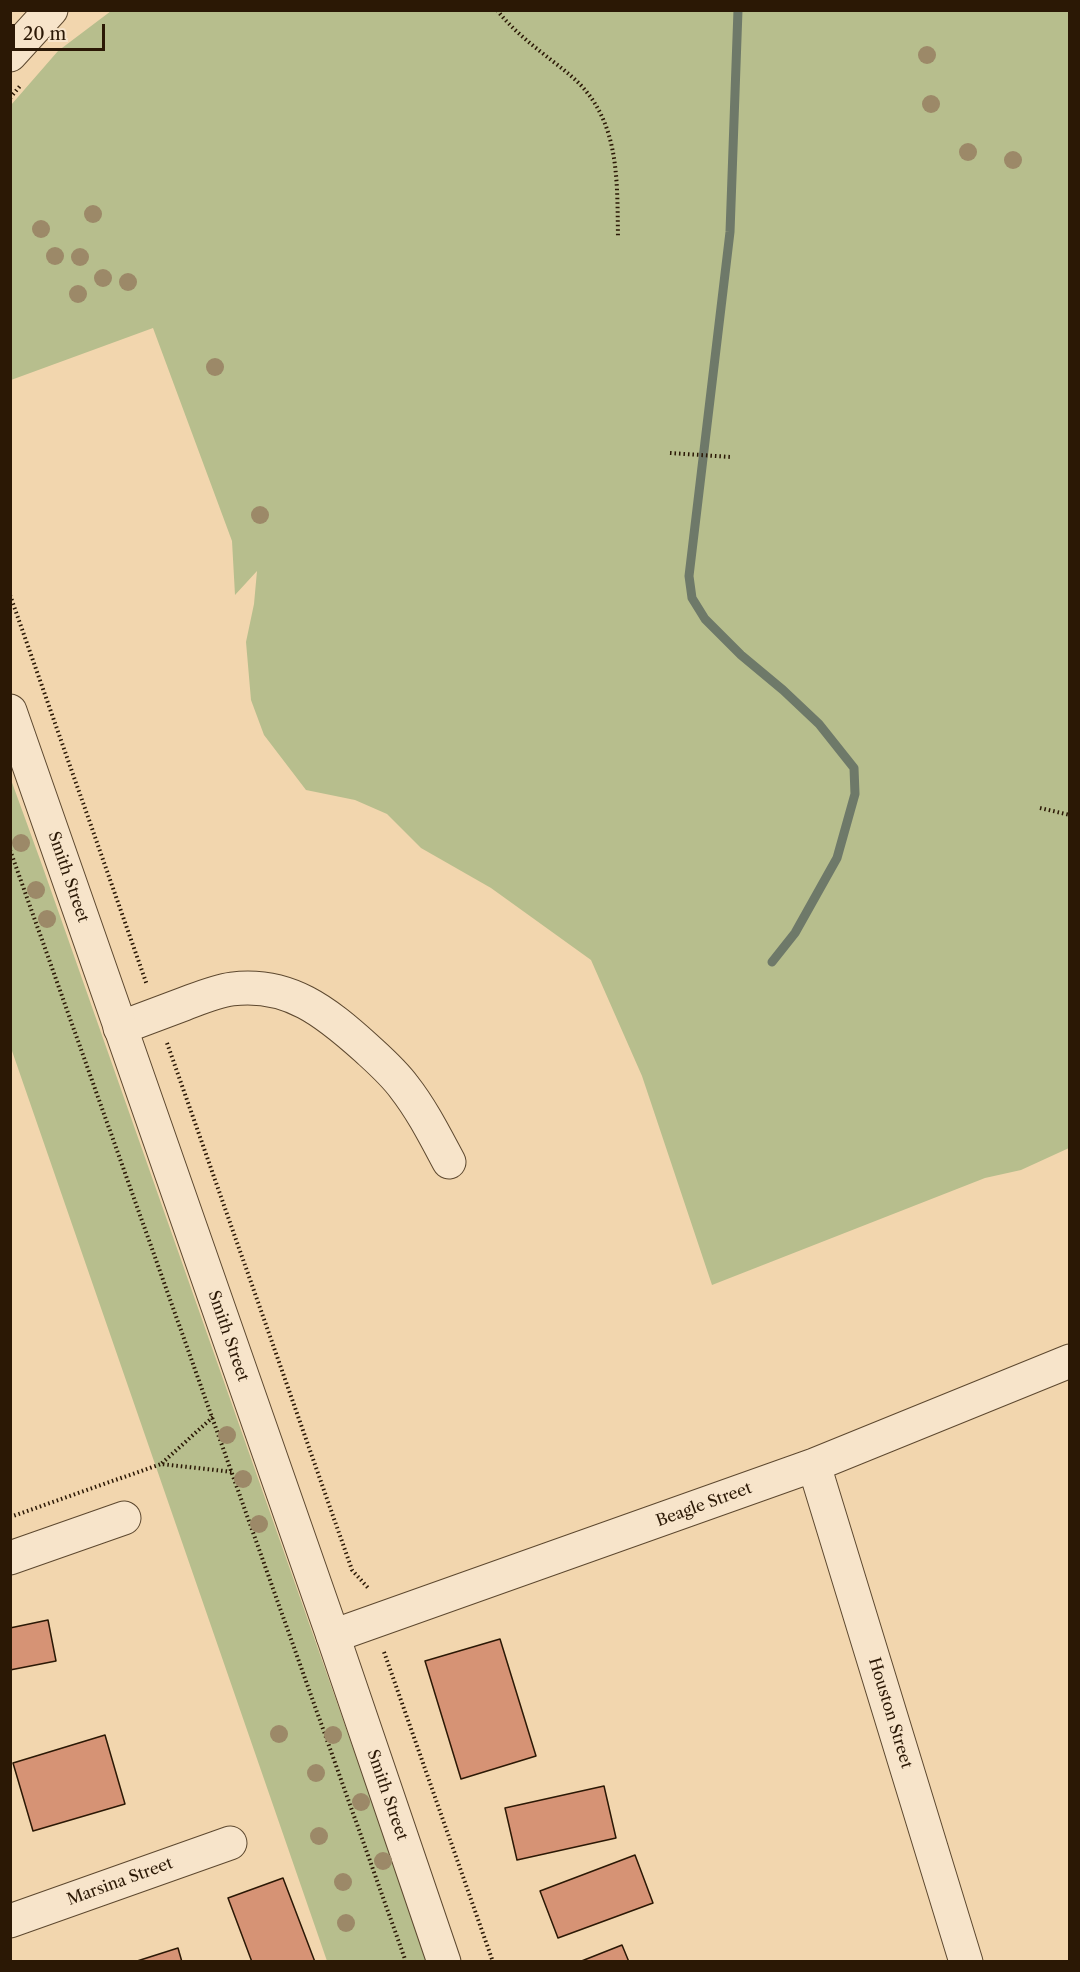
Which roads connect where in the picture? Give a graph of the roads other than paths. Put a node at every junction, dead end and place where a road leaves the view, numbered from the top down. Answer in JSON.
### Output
{"nodes":[{"id":1,"x":51,"y":10,"type":"edge"},
{"id":2,"x":10,"y":55,"type":"edge"},
{"id":3,"x":10,"y":711,"type":"edge"},
{"id":4,"x":120,"y":1028,"type":"junction"},
{"id":5,"x":449,"y":1161,"type":"dead end"},
{"id":6,"x":1070,"y":1361,"type":"edge"},
{"id":7,"x":814,"y":1465,"type":"junction"},
{"id":8,"x":124,"y":1518,"type":"dead end"},
{"id":9,"x":10,"y":1558,"type":"edge"},
{"id":10,"x":333,"y":1636,"type":"junction"},
{"id":11,"x":230,"y":1843,"type":"dead end"},
{"id":12,"x":10,"y":1921,"type":"edge"},
{"id":13,"x":444,"y":1962,"type":"edge"},
{"id":14,"x":966,"y":1962,"type":"edge"}],
"edges":[{"from":1,"to":2,"type":"street"},
{"from":3,"to":4,"type":"street","name":"Smith Street"},
{"from":4,"to":5,"type":"street"},
{"from":4,"to":10,"type":"street","name":"Smith Street"},
{"from":6,"to":7,"type":"street","name":"Beagle Street"},
{"from":7,"to":10,"type":"street","name":"Beagle Street"},
{"from":7,"to":14,"type":"street","name":"Houston Street"},
{"from":8,"to":9,"type":"street"},
{"from":10,"to":13,"type":"street","name":"Smith Street"},
{"from":11,"to":12,"type":"street","name":"Marsina Street"}]}
